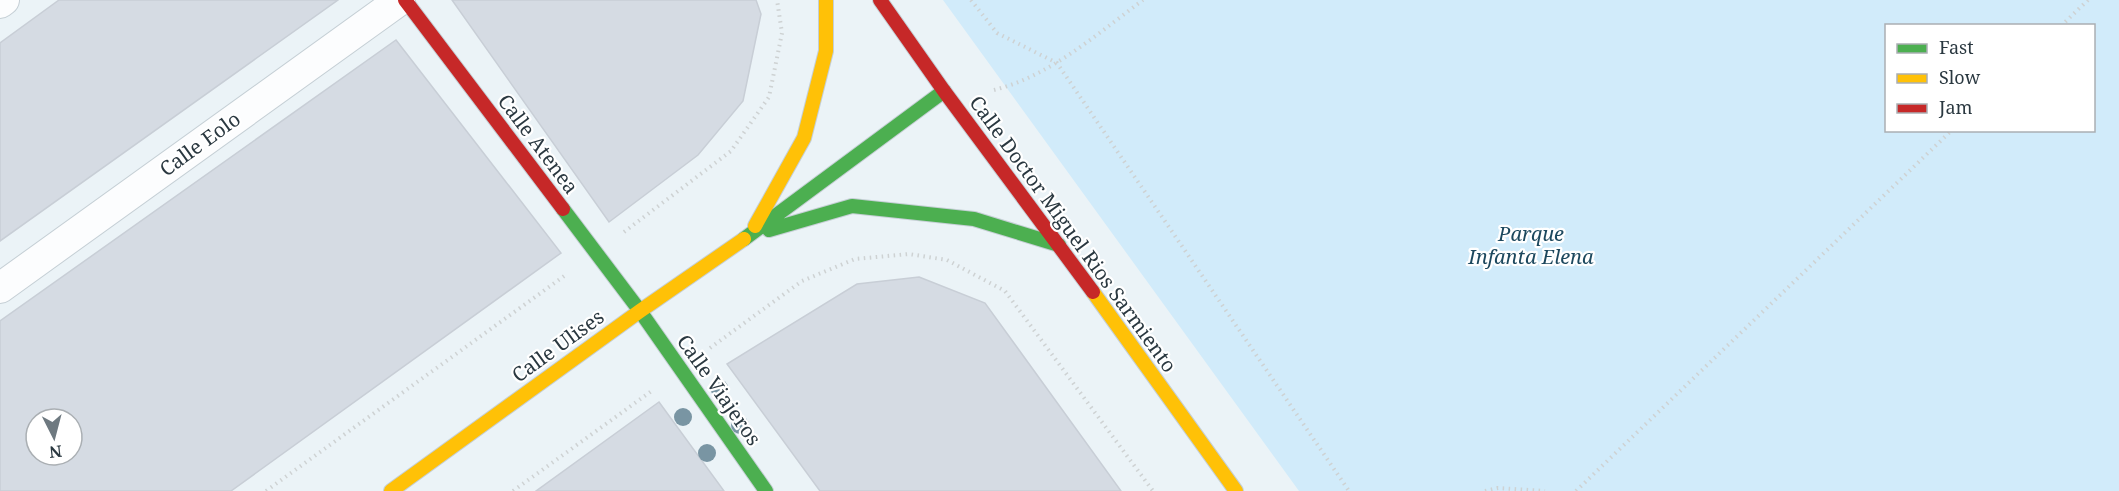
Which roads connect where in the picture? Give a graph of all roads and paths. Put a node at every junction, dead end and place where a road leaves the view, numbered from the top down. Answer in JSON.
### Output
{"nodes":[{"id":1,"x":4,"y":0,"type":"edge"},
{"id":2,"x":402,"y":0,"type":"edge"},
{"id":3,"x":777,"y":0,"type":"edge"},
{"id":4,"x":826,"y":0,"type":"edge"},
{"id":5,"x":880,"y":0,"type":"edge"},
{"id":6,"x":971,"y":0,"type":"edge"},
{"id":7,"x":1143,"y":0,"type":"edge"},
{"id":8,"x":2088,"y":0,"type":"edge"},
{"id":9,"x":0,"y":3,"type":"edge"},
{"id":10,"x":2063,"y":24,"type":"edge"},
{"id":11,"x":1057,"y":63,"type":"junction"},
{"id":12,"x":994,"y":90,"type":"dead end"},
{"id":13,"x":944,"y":91,"type":"junction"},
{"id":14,"x":1950,"y":132,"type":"edge"},
{"id":15,"x":750,"y":235,"type":"junction"},
{"id":16,"x":1059,"y":244,"type":"junction"},
{"id":17,"x":596,"y":253,"type":"junction"},
{"id":18,"x":0,"y":288,"type":"edge"},
{"id":19,"x":640,"y":311,"type":"junction"},
{"id":20,"x":681,"y":370,"type":"junction"},
{"id":21,"x":266,"y":491,"type":"edge"},
{"id":22,"x":391,"y":491,"type":"edge"},
{"id":23,"x":513,"y":491,"type":"edge"},
{"id":24,"x":766,"y":491,"type":"edge"},
{"id":25,"x":1153,"y":491,"type":"edge"},
{"id":26,"x":1236,"y":491,"type":"edge"},
{"id":27,"x":1349,"y":491,"type":"edge"},
{"id":28,"x":1485,"y":491,"type":"edge"},
{"id":29,"x":1545,"y":491,"type":"edge"},
{"id":30,"x":1576,"y":491,"type":"edge"}],
"edges":[{"from":1,"to":9,"type":"street"},
{"from":2,"to":17,"type":"street","name":"Calle Atenea"},
{"from":2,"to":18,"type":"street","name":"Calle Eolo"},
{"from":3,"to":17,"type":"path"},
{"from":4,"to":15,"type":"street","name":"Calle Ulises"},
{"from":5,"to":13,"type":"street","name":"Calle Doctor Miguel Rios Sarmiento"},
{"from":6,"to":11,"type":"path"},
{"from":7,"to":11,"type":"path"},
{"from":8,"to":10,"type":"path"},
{"from":11,"to":12,"type":"path"},
{"from":11,"to":27,"type":"path"},
{"from":13,"to":15,"type":"street","name":"Calle Ulises"},
{"from":13,"to":16,"type":"street","name":"Calle Doctor Miguel Rios Sarmiento"},
{"from":14,"to":30,"type":"path"},
{"from":15,"to":16,"type":"street","name":"Calle Ulises"},
{"from":15,"to":19,"type":"street","name":"Calle Ulises"},
{"from":16,"to":26,"type":"street","name":"Calle Doctor Miguel Rios Sarmiento"},
{"from":17,"to":19,"type":"street","name":"Calle Atenea"},
{"from":17,"to":21,"type":"path"},
{"from":19,"to":20,"type":"street","name":"Calle Viajeros"},
{"from":19,"to":22,"type":"street","name":"Calle Ulises"},
{"from":20,"to":23,"type":"path"},
{"from":20,"to":24,"type":"street","name":"Calle Viajeros"},
{"from":20,"to":25,"type":"path"},
{"from":28,"to":29,"type":"path"}]}
